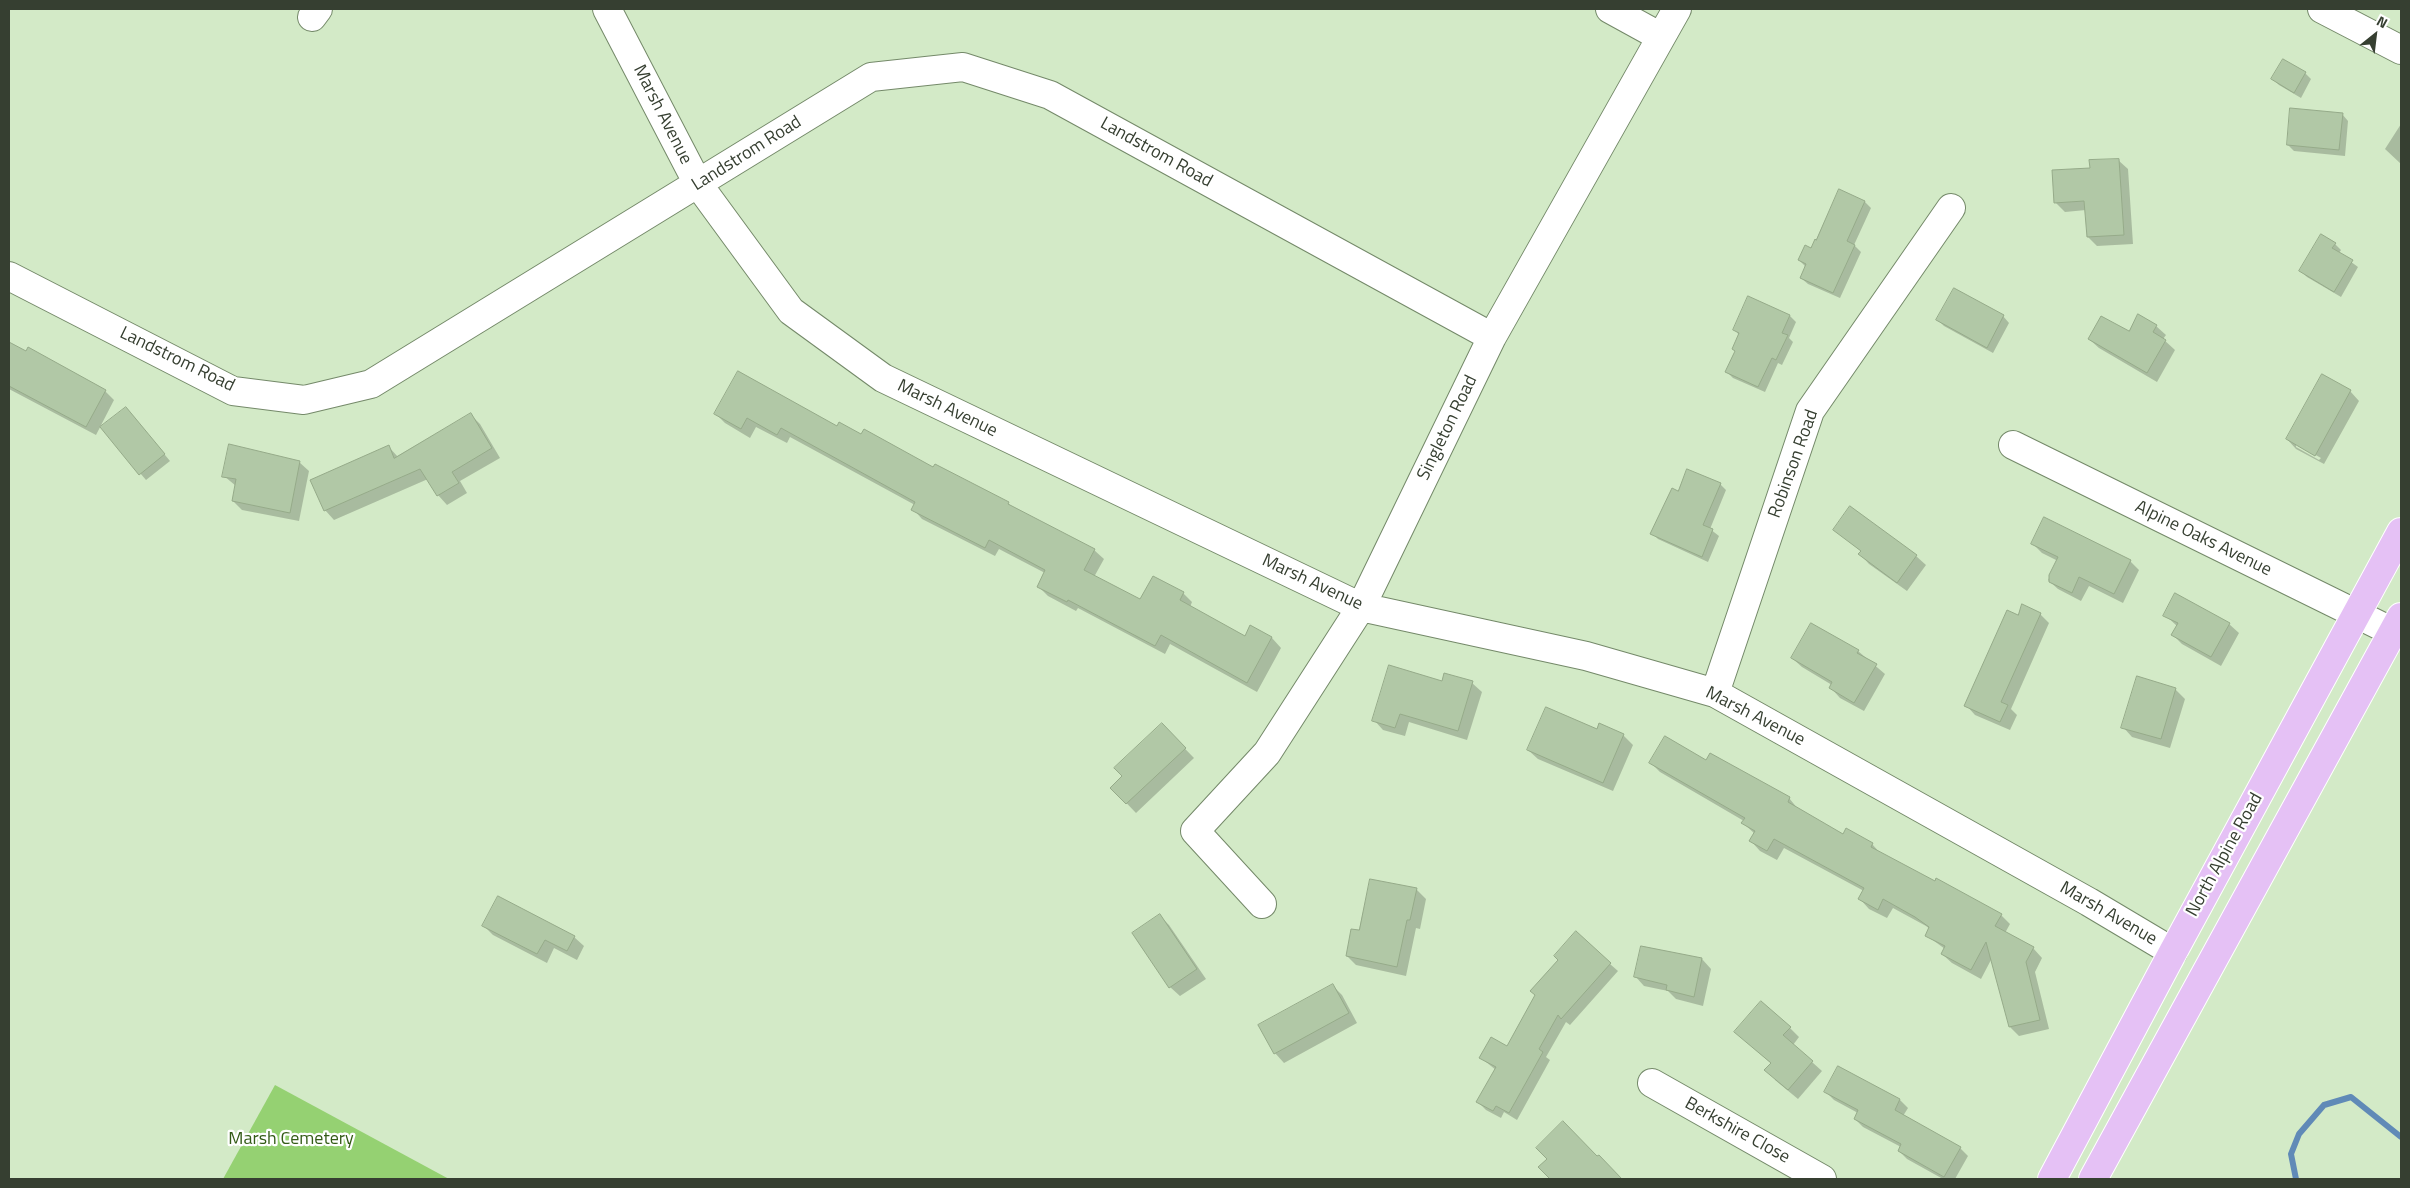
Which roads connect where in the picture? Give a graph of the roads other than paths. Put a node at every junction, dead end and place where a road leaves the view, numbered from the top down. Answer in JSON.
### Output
{"nodes":[{"id":1,"x":607,"y":9,"type":"edge"},
{"id":2,"x":1610,"y":9,"type":"edge"},
{"id":3,"x":1677,"y":9,"type":"edge"},
{"id":4,"x":2322,"y":9,"type":"edge"},
{"id":5,"x":1661,"y":37,"type":"junction"},
{"id":6,"x":2401,"y":50,"type":"edge"},
{"id":7,"x":698,"y":184,"type":"junction"},
{"id":8,"x":1950,"y":208,"type":"dead end"},
{"id":9,"x":9,"y":276,"type":"edge"},
{"id":10,"x":1492,"y":337,"type":"junction"},
{"id":11,"x":2013,"y":445,"type":"dead end"},
{"id":12,"x":2401,"y":532,"type":"edge"},
{"id":13,"x":1361,"y":607,"type":"junction"},
{"id":14,"x":2356,"y":614,"type":"junction"},
{"id":15,"x":2397,"y":624,"type":"edge"},
{"id":16,"x":1715,"y":693,"type":"junction"},
{"id":17,"x":1262,"y":904,"type":"dead end"},
{"id":18,"x":2172,"y":952,"type":"junction"},
{"id":19,"x":1652,"y":1084,"type":"dead end"},
{"id":20,"x":1822,"y":1179,"type":"edge"},
{"id":21,"x":2052,"y":1179,"type":"edge"},
{"id":22,"x":2093,"y":1179,"type":"edge"}],
"edges":[{"from":1,"to":7,"type":"street","name":"Marsh Avenue"},
{"from":2,"to":5,"type":"street"},
{"from":3,"to":5,"type":"street","name":"Singleton Road"},
{"from":4,"to":6,"type":"street"},
{"from":5,"to":10,"type":"street","name":"Singleton Road"},
{"from":7,"to":9,"type":"street","name":"Landstrom Road"},
{"from":7,"to":10,"type":"street","name":"Landstrom Road"},
{"from":7,"to":13,"type":"street","name":"Marsh Avenue"},
{"from":8,"to":16,"type":"street","name":"Robinson Road"},
{"from":10,"to":13,"type":"street","name":"Singleton Road"},
{"from":11,"to":14,"type":"street","name":"Alpine Oaks Avenue"},
{"from":12,"to":14,"type":"main road","name":"North Alpine Road"},
{"from":13,"to":16,"type":"street","name":"Marsh Avenue"},
{"from":13,"to":17,"type":"street","name":"Singleton Road"},
{"from":14,"to":15,"type":"street","name":"Alpine Oaks Avenue"},
{"from":14,"to":18,"type":"main road","name":"North Alpine Road"},
{"from":15,"to":22,"type":"main road"},
{"from":16,"to":18,"type":"street","name":"Marsh Avenue"},
{"from":18,"to":21,"type":"main road","name":"North Alpine Road"},
{"from":19,"to":20,"type":"street","name":"Berkshire Close"}]}
